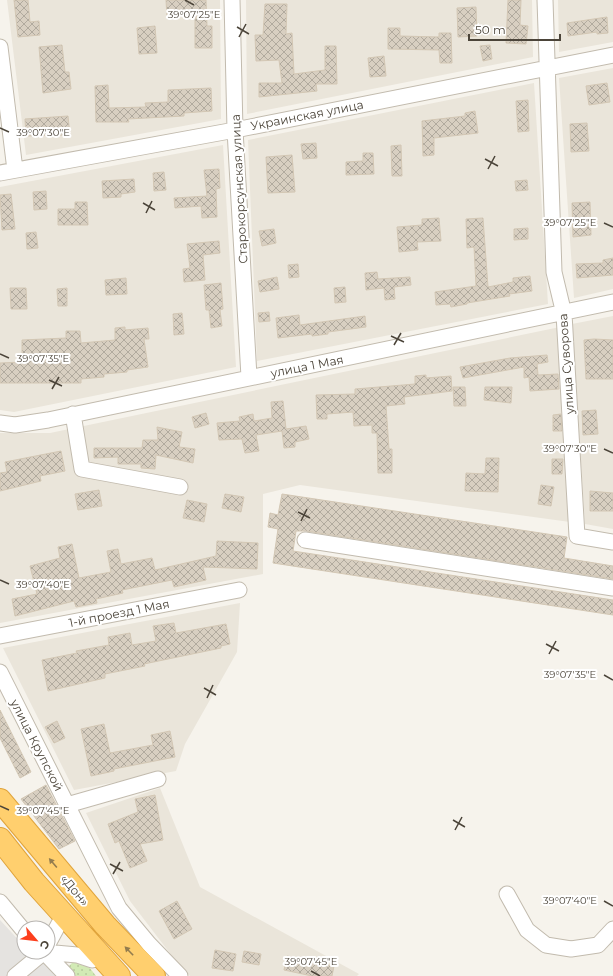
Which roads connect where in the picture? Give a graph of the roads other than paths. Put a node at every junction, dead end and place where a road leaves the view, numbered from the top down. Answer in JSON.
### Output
{"nodes":[{"id":1,"x":232,"y":0,"type":"edge"},
{"id":2,"x":545,"y":0,"type":"edge"},
{"id":3,"x":0,"y":47,"type":"edge"},
{"id":4,"x":613,"y":55,"type":"edge"},
{"id":5,"x":546,"y":67,"type":"junction"},
{"id":6,"x":235,"y":130,"type":"junction"},
{"id":7,"x":7,"y":171,"type":"edge"},
{"id":8,"x":613,"y":302,"type":"edge"},
{"id":9,"x":564,"y":314,"type":"junction"},
{"id":10,"x":249,"y":377,"type":"junction"},
{"id":11,"x":73,"y":414,"type":"junction"},
{"id":12,"x":0,"y":424,"type":"edge"},
{"id":13,"x":180,"y":487,"type":"dead end"},
{"id":14,"x":305,"y":540,"type":"dead end"},
{"id":15,"x":613,"y":542,"type":"edge"},
{"id":16,"x":613,"y":588,"type":"edge"},
{"id":17,"x":239,"y":590,"type":"dead end"},
{"id":18,"x":0,"y":636,"type":"edge"},
{"id":19,"x":0,"y":672,"type":"edge"},
{"id":20,"x":158,"y":779,"type":"dead end"},
{"id":21,"x":0,"y":800,"type":"edge"},
{"id":22,"x":67,"y":805,"type":"junction"},
{"id":23,"x":0,"y":839,"type":"edge"},
{"id":24,"x":34,"y":882,"type":"junction"},
{"id":25,"x":507,"y":894,"type":"dead end"},
{"id":26,"x":0,"y":902,"type":"edge"},
{"id":27,"x":62,"y":918,"type":"junction"},
{"id":28,"x":16,"y":921,"type":"edge"},
{"id":29,"x":56,"y":929,"type":"edge"},
{"id":30,"x":613,"y":929,"type":"edge"},
{"id":31,"x":56,"y":953,"type":"edge"},
{"id":32,"x":35,"y":960,"type":"edge"},
{"id":33,"x":52,"y":960,"type":"edge"},
{"id":34,"x":92,"y":960,"type":"junction"},
{"id":35,"x":16,"y":976,"type":"edge"},
{"id":36,"x":67,"y":976,"type":"edge"},
{"id":37,"x":104,"y":976,"type":"edge"},
{"id":38,"x":119,"y":976,"type":"edge"},
{"id":39,"x":154,"y":976,"type":"edge"},
{"id":40,"x":180,"y":976,"type":"edge"}],
"edges":[{"from":1,"to":6,"type":"street","name":"Старокорсунская улица"},
{"from":2,"to":5,"type":"street","name":"улица Суворова"},
{"from":3,"to":7,"type":"street"},
{"from":4,"to":5,"type":"street","name":"Украинская улица"},
{"from":5,"to":6,"type":"street","name":"Украинская улица"},
{"from":5,"to":9,"type":"street","name":"улица Суворова"},
{"from":6,"to":7,"type":"street","name":"Украинская улица"},
{"from":6,"to":10,"type":"street","name":"Старокорсунская улица"},
{"from":8,"to":9,"type":"street","name":"улица 1 Мая"},
{"from":9,"to":10,"type":"street","name":"улица 1 Мая"},
{"from":9,"to":15,"type":"street","name":"улица Суворова"},
{"from":10,"to":11,"type":"street","name":"улица 1 Мая"},
{"from":11,"to":12,"type":"street","name":"улица 1 Мая"},
{"from":11,"to":13,"type":"street"},
{"from":14,"to":16,"type":"street"},
{"from":17,"to":18,"type":"street","name":"1-й проезд 1 Мая"},
{"from":19,"to":22,"type":"street","name":"улица Крупской"},
{"from":20,"to":22,"type":"street"},
{"from":39,"to":21,"type":"highway","name":"«Дон»","one_way":true},
{"from":22,"to":40,"type":"street","name":"улица Крупской"},
{"from":23,"to":24,"type":"highway","name":"«Дон»"},
{"from":24,"to":27,"type":"street"},
{"from":24,"to":38,"type":"highway","name":"«Дон»"},
{"from":25,"to":30,"type":"street"},
{"from":26,"to":28,"type":"street"},
{"from":27,"to":29,"type":"street"},
{"from":27,"to":34,"type":"street"},
{"from":31,"to":34,"type":"street"},
{"from":32,"to":35,"type":"street"},
{"from":33,"to":36,"type":"street"},
{"from":34,"to":37,"type":"street"}]}
